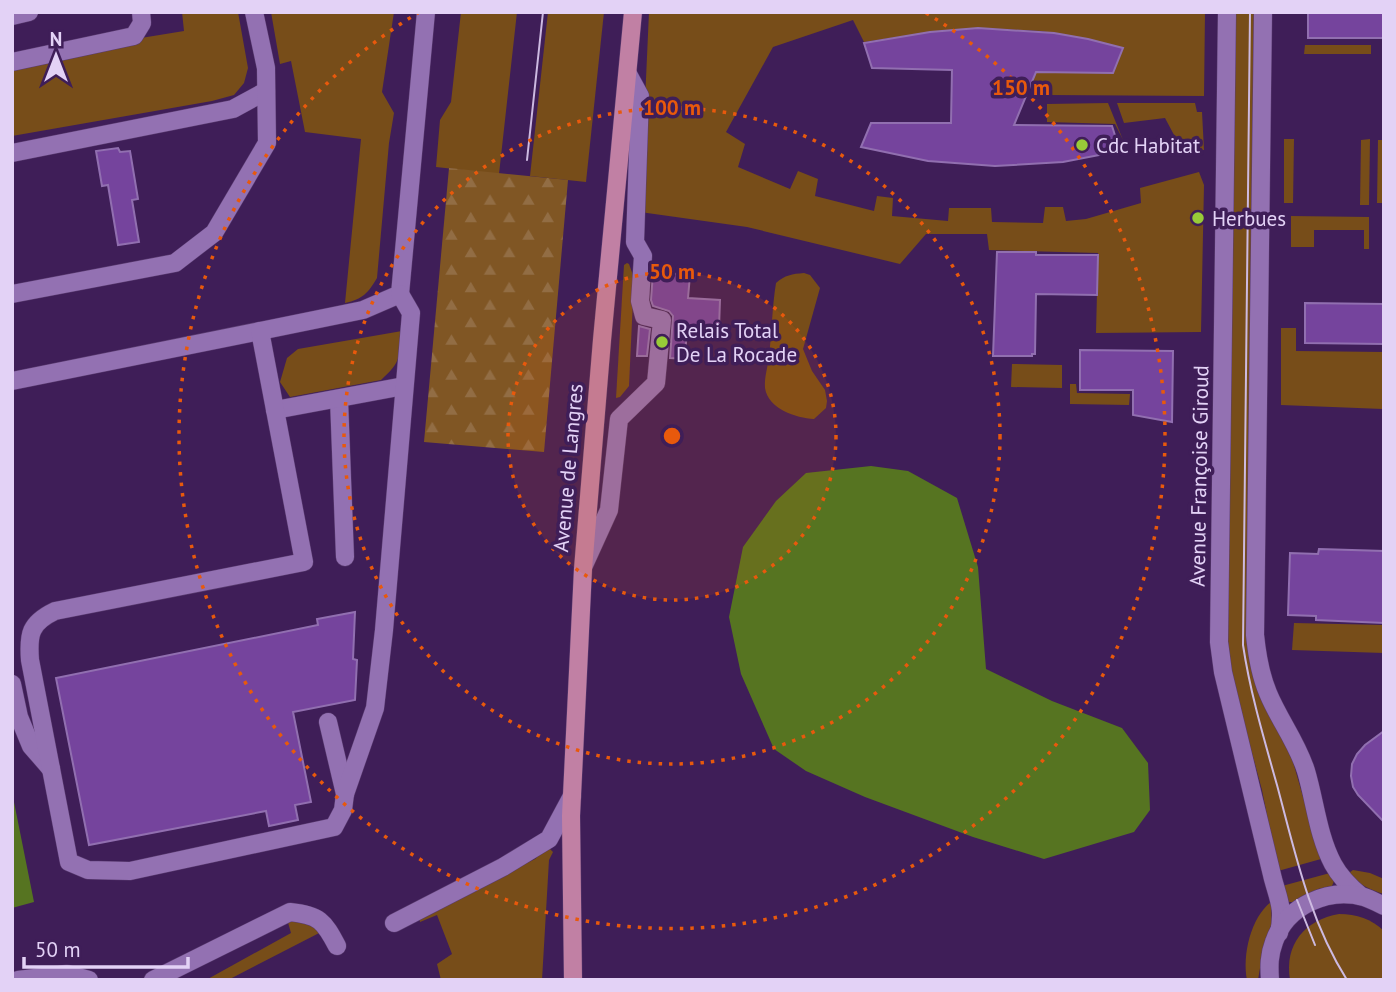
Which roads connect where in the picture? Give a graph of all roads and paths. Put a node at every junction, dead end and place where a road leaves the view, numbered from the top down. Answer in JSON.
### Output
{"nodes":[{"id":1,"x":29,"y":12,"type":"edge"},
{"id":2,"x":141,"y":12,"type":"edge"},
{"id":3,"x":254,"y":12,"type":"edge"},
{"id":4,"x":426,"y":12,"type":"edge"},
{"id":5,"x":633,"y":12,"type":"edge"},
{"id":6,"x":1227,"y":12,"type":"edge"},
{"id":7,"x":1263,"y":12,"type":"edge"},
{"id":8,"x":12,"y":16,"type":"edge"},
{"id":9,"x":12,"y":62,"type":"edge"},
{"id":10,"x":628,"y":74,"type":"junction"},
{"id":11,"x":266,"y":91,"type":"junction"},
{"id":12,"x":12,"y":153,"type":"edge"},
{"id":13,"x":12,"y":294,"type":"edge"},
{"id":14,"x":400,"y":294,"type":"junction"},
{"id":15,"x":260,"y":331,"type":"junction"},
{"id":16,"x":12,"y":381,"type":"edge"},
{"id":17,"x":404,"y":386,"type":"junction"},
{"id":18,"x":339,"y":399,"type":"junction"},
{"id":19,"x":275,"y":411,"type":"junction"},
{"id":20,"x":345,"y":556,"type":"dead end"},
{"id":21,"x":583,"y":569,"type":"junction"},
{"id":22,"x":12,"y":684,"type":"edge"},
{"id":23,"x":328,"y":722,"type":"dead end"},
{"id":24,"x":51,"y":769,"type":"junction"},
{"id":25,"x":345,"y":794,"type":"junction"},
{"id":26,"x":572,"y":796,"type":"junction"},
{"id":27,"x":1376,"y":902,"type":"edge"},
{"id":28,"x":394,"y":923,"type":"dead end"},
{"id":29,"x":1279,"y":933,"type":"junction"},
{"id":30,"x":337,"y":946,"type":"dead end"},
{"id":31,"x":1268,"y":977,"type":"edge"},
{"id":32,"x":18,"y":980,"type":"edge"},
{"id":33,"x":89,"y":980,"type":"edge"},
{"id":34,"x":153,"y":980,"type":"edge"},
{"id":35,"x":571,"y":980,"type":"edge"}],
"edges":[{"from":1,"to":8,"type":"street"},
{"from":2,"to":9,"type":"street"},
{"from":3,"to":11,"type":"street"},
{"from":4,"to":14,"type":"street"},
{"from":5,"to":10,"type":"main road","name":"Avenue de Langres"},
{"from":6,"to":29,"type":"street","name":"Avenue Françoise Giroud"},
{"from":7,"to":27,"type":"street","name":"Avenue Françoise Giroud"},
{"from":10,"to":21,"type":"main road","name":"Avenue de Langres"},
{"from":10,"to":21,"type":"street"},
{"from":11,"to":12,"type":"street"},
{"from":11,"to":13,"type":"street"},
{"from":14,"to":15,"type":"street"},
{"from":14,"to":17,"type":"street"},
{"from":15,"to":16,"type":"street"},
{"from":15,"to":19,"type":"street"},
{"from":17,"to":18,"type":"street"},
{"from":17,"to":25,"type":"street"},
{"from":18,"to":19,"type":"street"},
{"from":18,"to":20,"type":"street"},
{"from":19,"to":24,"type":"street"},
{"from":21,"to":26,"type":"main road","name":"Avenue de Langres"},
{"from":22,"to":24,"type":"street"},
{"from":23,"to":25,"type":"street"},
{"from":24,"to":25,"type":"street"},
{"from":26,"to":28,"type":"street"},
{"from":26,"to":35,"type":"main road","name":"Avenue de Langres"},
{"from":27,"to":29,"type":"street","name":"Avenue Françoise Giroud"},
{"from":29,"to":31,"type":"street","name":"Avenue Françoise Giroud"},
{"from":30,"to":34,"type":"street"},
{"from":32,"to":33,"type":"street"}]}
